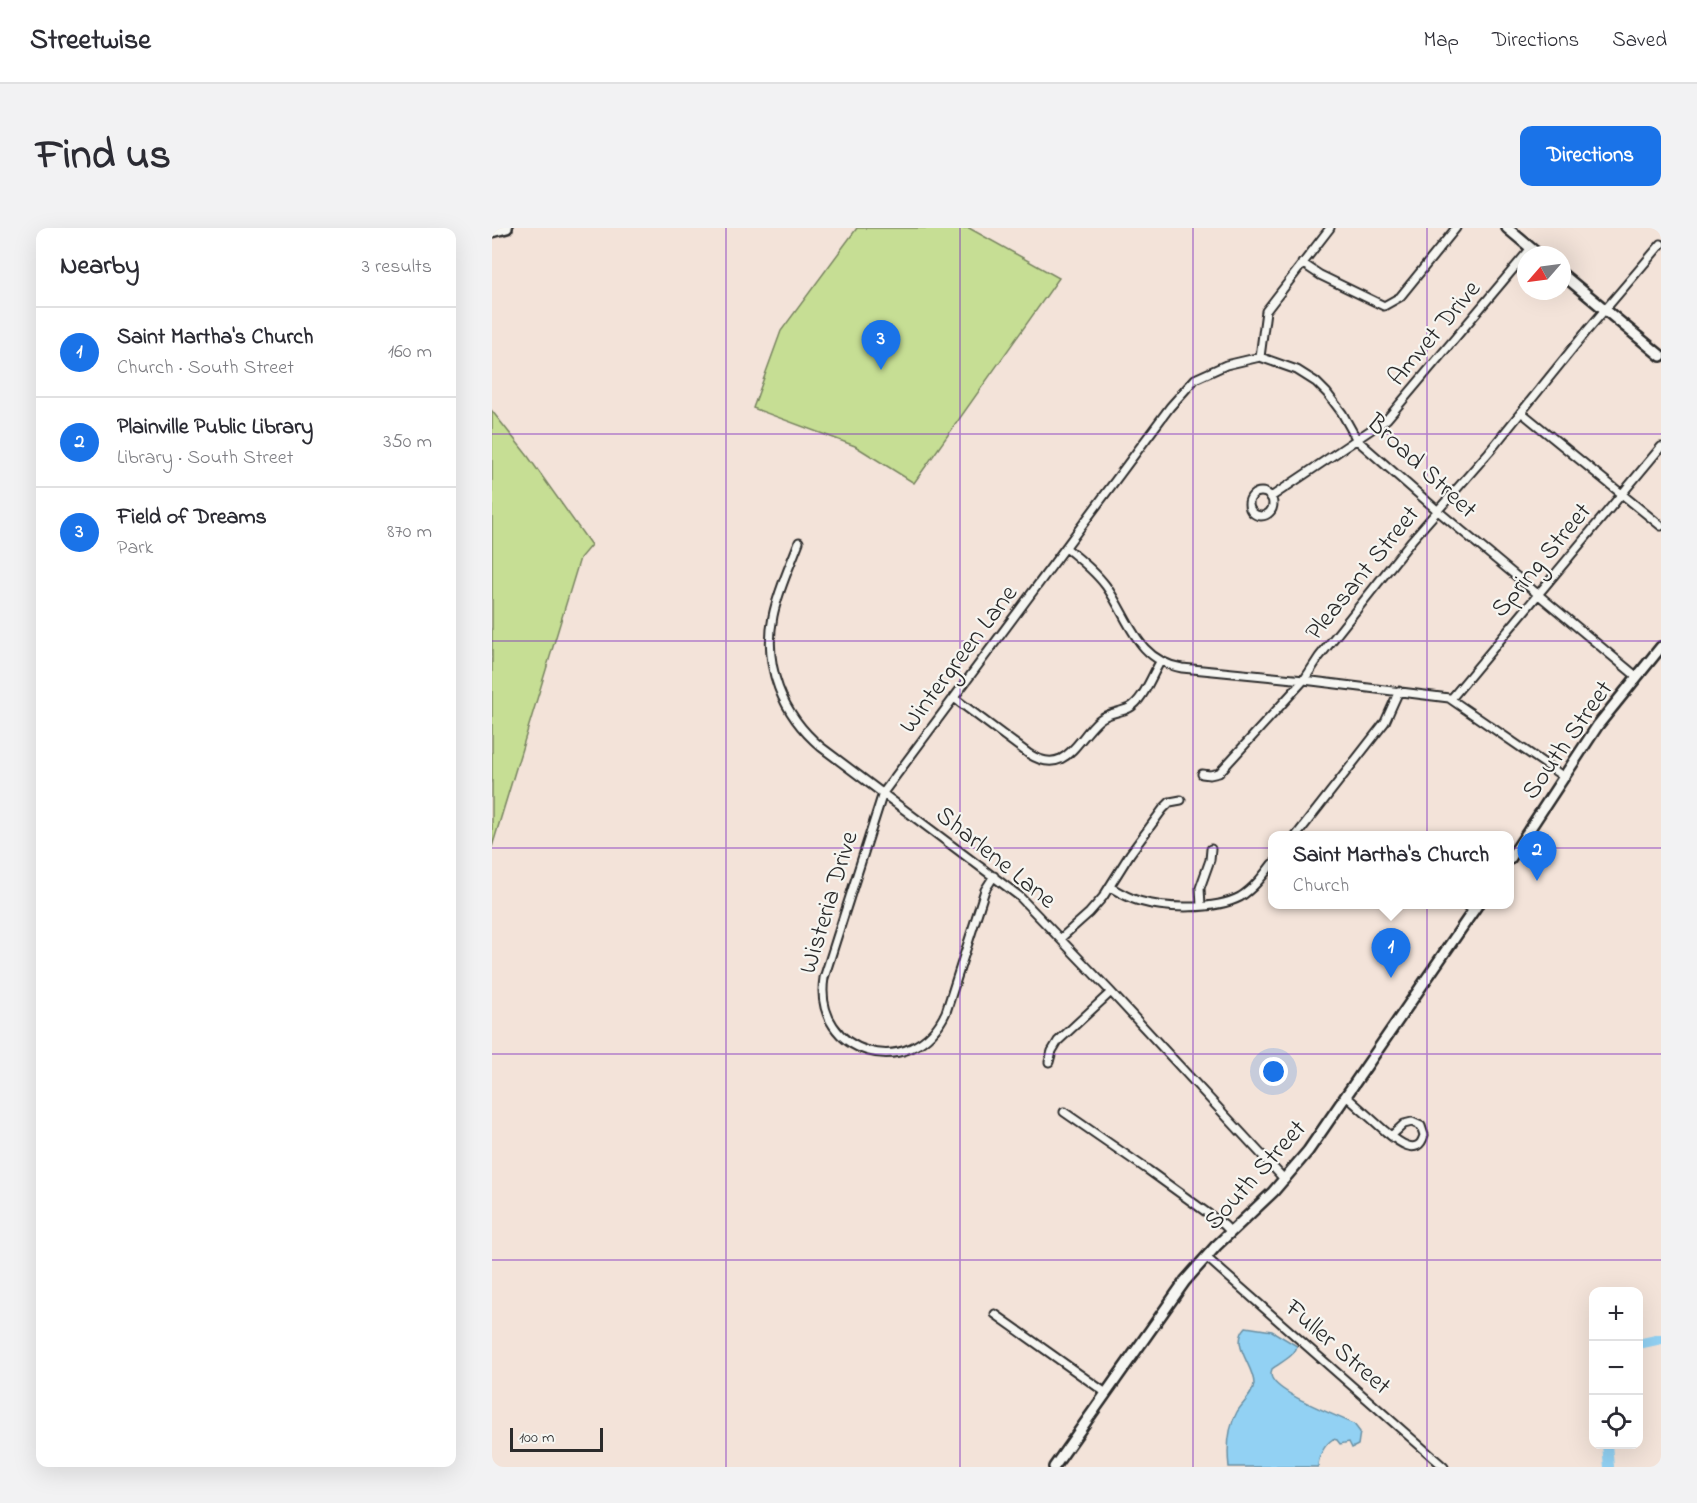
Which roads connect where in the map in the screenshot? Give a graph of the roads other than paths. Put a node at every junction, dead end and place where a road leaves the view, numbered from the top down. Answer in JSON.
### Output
{"nodes":[{"id":1,"x":507,"y":228,"type":"edge"},
{"id":2,"x":1330,"y":228,"type":"edge"},
{"id":3,"x":1456,"y":228,"type":"edge"},
{"id":4,"x":1509,"y":229,"type":"edge"},
{"id":5,"x":492,"y":232,"type":"edge"},
{"id":6,"x":1661,"y":244,"type":"edge"},
{"id":7,"x":1529,"y":246,"type":"edge"},
{"id":8,"x":1302,"y":263,"type":"junction"},
{"id":9,"x":1517,"y":265,"type":"edge"},
{"id":10,"x":1571,"y":282,"type":"edge"},
{"id":11,"x":1605,"y":310,"type":"junction"},
{"id":12,"x":1661,"y":356,"type":"edge"},
{"id":13,"x":1260,"y":357,"type":"junction"},
{"id":14,"x":1521,"y":412,"type":"junction"},
{"id":15,"x":1357,"y":440,"type":"junction"},
{"id":16,"x":1661,"y":447,"type":"edge"},
{"id":17,"x":1622,"y":494,"type":"junction"},
{"id":18,"x":1271,"y":497,"type":"dead end"},
{"id":19,"x":1438,"y":511,"type":"junction"},
{"id":20,"x":1661,"y":526,"type":"edge"},
{"id":21,"x":799,"y":542,"type":"dead end"},
{"id":22,"x":1066,"y":548,"type":"junction"},
{"id":23,"x":1538,"y":594,"type":"junction"},
{"id":24,"x":1661,"y":647,"type":"edge"},
{"id":25,"x":1160,"y":662,"type":"junction"},
{"id":26,"x":1636,"y":676,"type":"junction"},
{"id":27,"x":1304,"y":680,"type":"junction"},
{"id":28,"x":1399,"y":691,"type":"junction"},
{"id":29,"x":954,"y":698,"type":"junction"},
{"id":30,"x":1451,"y":699,"type":"junction"},
{"id":31,"x":1202,"y":774,"type":"dead end"},
{"id":32,"x":1564,"y":777,"type":"junction"},
{"id":33,"x":883,"y":793,"type":"junction"},
{"id":34,"x":1180,"y":800,"type":"dead end"},
{"id":35,"x":1300,"y":831,"type":"edge"},
{"id":36,"x":1211,"y":849,"type":"dead end"},
{"id":37,"x":1514,"y":852,"type":"edge"},
{"id":38,"x":1268,"y":869,"type":"edge"},
{"id":39,"x":994,"y":876,"type":"junction"},
{"id":40,"x":1110,"y":887,"type":"junction"},
{"id":41,"x":1201,"y":906,"type":"junction"},
{"id":42,"x":1475,"y":909,"type":"edge"},
{"id":43,"x":1060,"y":938,"type":"junction"},
{"id":44,"x":1111,"y":992,"type":"junction"},
{"id":45,"x":1049,"y":1062,"type":"dead end"},
{"id":46,"x":1346,"y":1096,"type":"junction"},
{"id":47,"x":1064,"y":1112,"type":"dead end"},
{"id":48,"x":1391,"y":1136,"type":"junction"},
{"id":49,"x":1284,"y":1180,"type":"junction"},
{"id":50,"x":1231,"y":1232,"type":"junction"},
{"id":51,"x":1206,"y":1257,"type":"junction"},
{"id":52,"x":996,"y":1314,"type":"dead end"},
{"id":53,"x":1106,"y":1393,"type":"junction"},
{"id":54,"x":1054,"y":1467,"type":"edge"},
{"id":55,"x":1444,"y":1467,"type":"edge"}],
"edges":[{"from":1,"to":5,"type":"main road"},
{"from":2,"to":8,"type":"street"},
{"from":3,"to":8,"type":"street"},
{"from":4,"to":7,"type":"main road"},
{"from":6,"to":11,"type":"street","name":"Pleasant Street"},
{"from":8,"to":13,"type":"street"},
{"from":9,"to":15,"type":"street","name":"Amvet Drive"},
{"from":10,"to":11,"type":"main road"},
{"from":11,"to":12,"type":"main road"},
{"from":11,"to":14,"type":"street","name":"Pleasant Street"},
{"from":13,"to":15,"type":"street","name":"Broad Street"},
{"from":13,"to":22,"type":"street"},
{"from":14,"to":17,"type":"street"},
{"from":14,"to":19,"type":"street","name":"Pleasant Street"},
{"from":15,"to":18,"type":"street","name":"Amvet Drive"},
{"from":15,"to":19,"type":"street","name":"Broad Street"},
{"from":16,"to":17,"type":"street","name":"Spring Street"},
{"from":17,"to":20,"type":"street"},
{"from":17,"to":23,"type":"street","name":"Spring Street"},
{"from":19,"to":23,"type":"street","name":"Broad Street"},
{"from":19,"to":27,"type":"street","name":"Pleasant Street"},
{"from":21,"to":33,"type":"street","name":"Sharlene Lane"},
{"from":22,"to":25,"type":"street"},
{"from":22,"to":29,"type":"street","name":"Wintergreen Lane"},
{"from":23,"to":26,"type":"street","name":"Broad Street"},
{"from":23,"to":30,"type":"street","name":"Spring Street"},
{"from":24,"to":26,"type":"main road","name":"South Street"},
{"from":25,"to":27,"type":"street"},
{"from":25,"to":29,"type":"street"},
{"from":26,"to":32,"type":"main road","name":"South Street"},
{"from":27,"to":28,"type":"street"},
{"from":27,"to":31,"type":"street","name":"Pleasant Street"},
{"from":28,"to":30,"type":"street"},
{"from":28,"to":35,"type":"street"},
{"from":29,"to":33,"type":"street","name":"Wintergreen Lane"},
{"from":30,"to":32,"type":"street"},
{"from":32,"to":37,"type":"main road","name":"South Street"},
{"from":33,"to":39,"type":"street","name":"Sharlene Lane"},
{"from":33,"to":39,"type":"street","name":"Wisteria Drive"},
{"from":34,"to":40,"type":"street"},
{"from":36,"to":41,"type":"street"},
{"from":38,"to":41,"type":"street"},
{"from":39,"to":43,"type":"street","name":"Sharlene Lane"},
{"from":40,"to":41,"type":"street"},
{"from":40,"to":43,"type":"street"},
{"from":42,"to":46,"type":"main road","name":"South Street"},
{"from":43,"to":44,"type":"street","name":"Sharlene Lane"},
{"from":44,"to":45,"type":"street"},
{"from":44,"to":49,"type":"street","name":"Sharlene Lane"},
{"from":46,"to":48,"type":"street"},
{"from":46,"to":49,"type":"main road","name":"South Street"},
{"from":47,"to":50,"type":"street"},
{"from":48,"to":48,"type":"street"},
{"from":49,"to":50,"type":"main road","name":"South Street"},
{"from":50,"to":51,"type":"main road","name":"South Street"},
{"from":51,"to":53,"type":"main road","name":"South Street"},
{"from":51,"to":55,"type":"street","name":"Fuller Street"},
{"from":52,"to":53,"type":"street"},
{"from":53,"to":54,"type":"main road","name":"South Street"}]}
